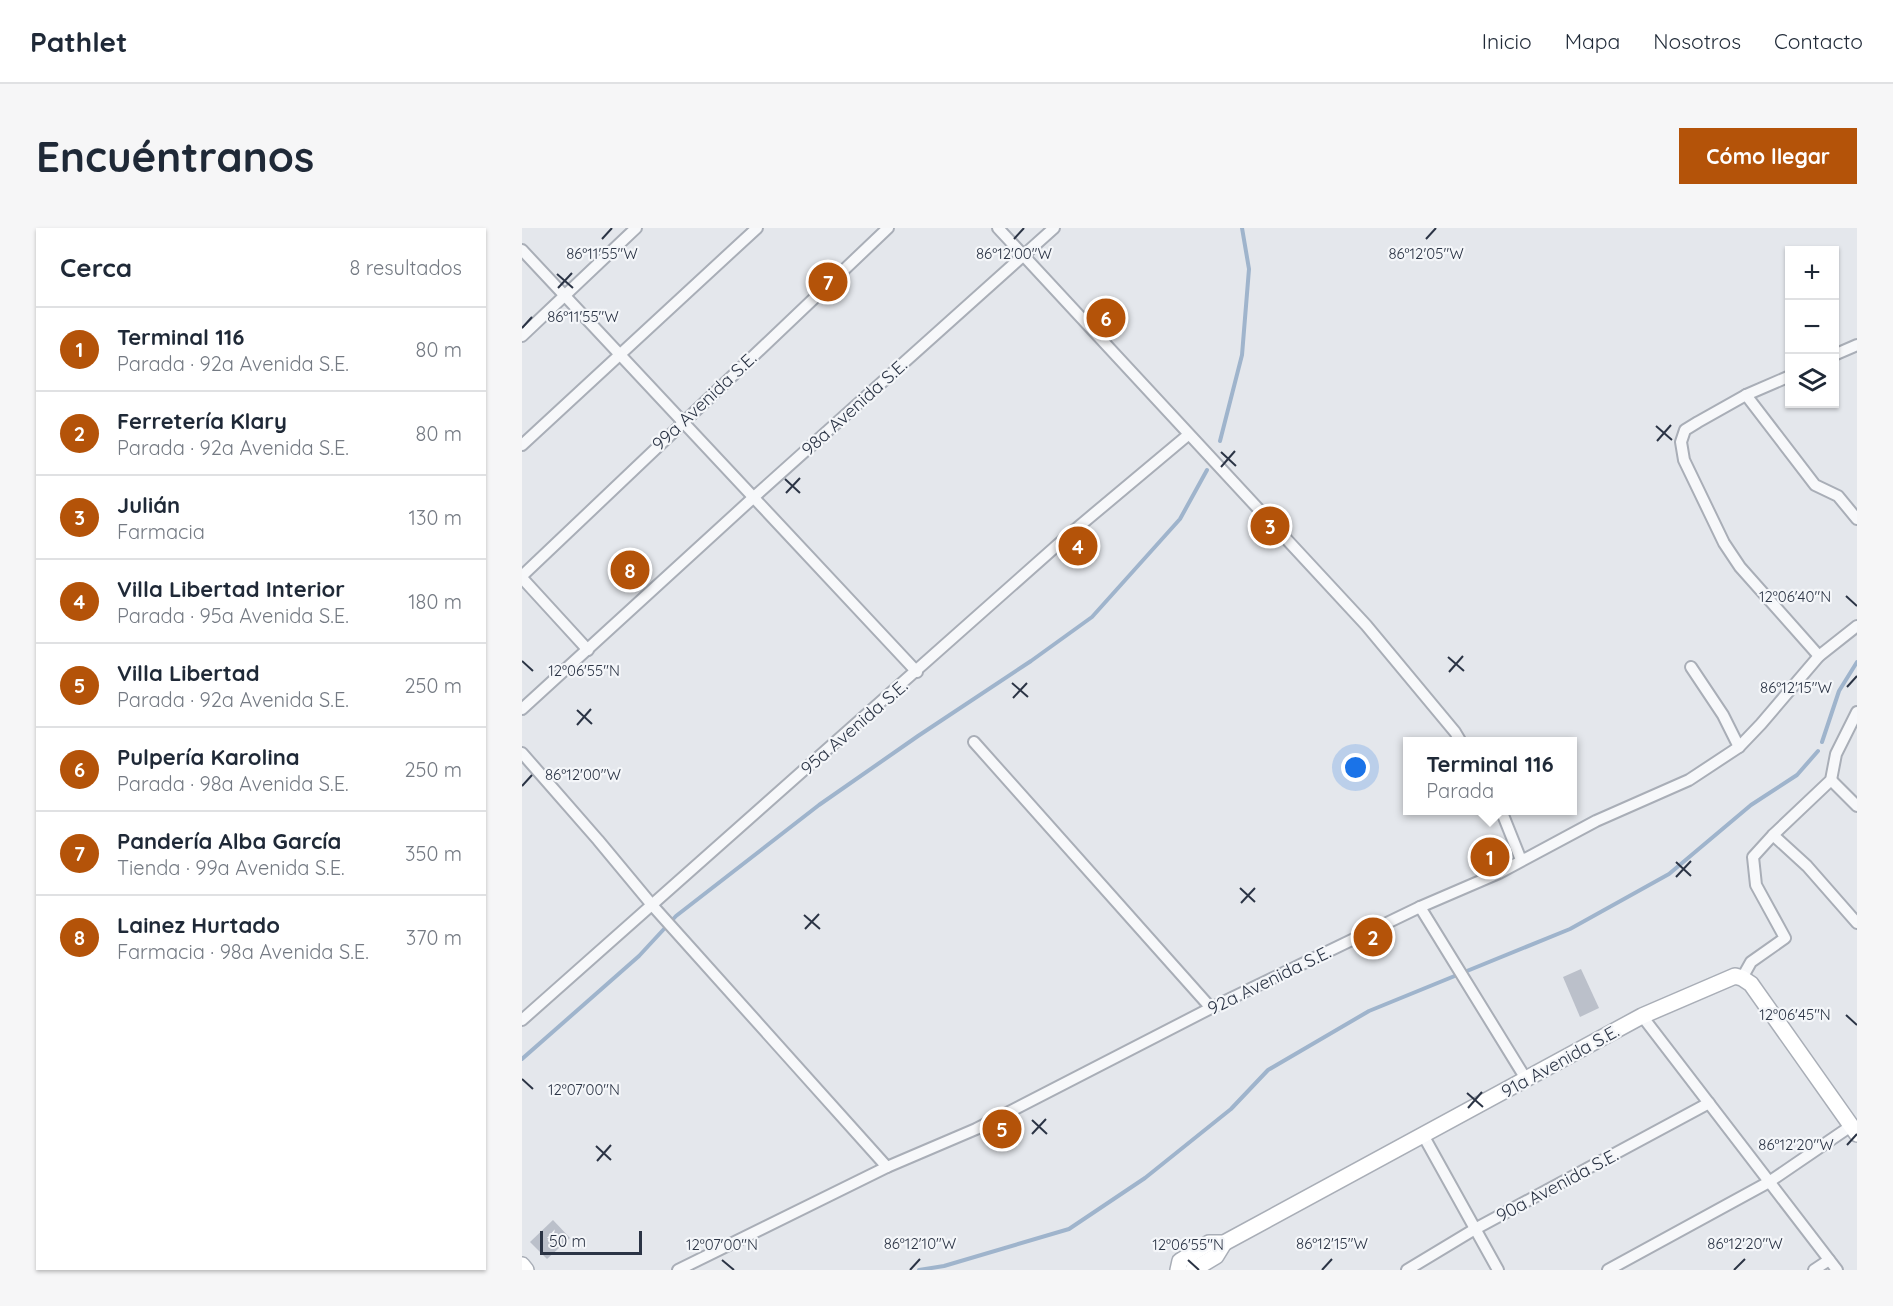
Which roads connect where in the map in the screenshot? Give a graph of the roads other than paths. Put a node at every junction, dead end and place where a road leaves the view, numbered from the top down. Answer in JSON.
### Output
{"nodes":[{"id":1,"x":636,"y":228,"type":"edge"},
{"id":2,"x":757,"y":228,"type":"edge"},
{"id":3,"x":888,"y":228,"type":"edge"},
{"id":4,"x":998,"y":228,"type":"edge"},
{"id":5,"x":1054,"y":228,"type":"edge"},
{"id":6,"x":522,"y":250,"type":"edge"},
{"id":7,"x":1023,"y":255,"type":"junction"},
{"id":8,"x":564,"y":294,"type":"junction"},
{"id":9,"x":522,"y":336,"type":"edge"},
{"id":10,"x":1855,"y":349,"type":"edge"},
{"id":11,"x":621,"y":354,"type":"junction"},
{"id":12,"x":1838,"y":354,"type":"edge"},
{"id":13,"x":1785,"y":378,"type":"edge"},
{"id":14,"x":1746,"y":395,"type":"junction"},
{"id":15,"x":683,"y":421,"type":"junction"},
{"id":16,"x":1188,"y":435,"type":"junction"},
{"id":17,"x":522,"y":445,"type":"edge"},
{"id":18,"x":754,"y":497,"type":"junction"},
{"id":19,"x":1857,"y":519,"type":"edge"},
{"id":20,"x":522,"y":577,"type":"edge"},
{"id":21,"x":1857,"y":626,"type":"edge"},
{"id":22,"x":588,"y":650,"type":"junction"},
{"id":23,"x":1819,"y":656,"type":"junction"},
{"id":24,"x":1691,"y":667,"type":"dead end"},
{"id":25,"x":917,"y":672,"type":"junction"},
{"id":26,"x":522,"y":710,"type":"edge"},
{"id":27,"x":1857,"y":712,"type":"edge"},
{"id":28,"x":1458,"y":737,"type":"edge"},
{"id":29,"x":974,"y":742,"type":"dead end"},
{"id":30,"x":1739,"y":747,"type":"junction"},
{"id":31,"x":522,"y":753,"type":"edge"},
{"id":32,"x":1831,"y":780,"type":"junction"},
{"id":33,"x":1857,"y":806,"type":"edge"},
{"id":34,"x":1503,"y":815,"type":"edge"},
{"id":35,"x":1773,"y":835,"type":"junction"},
{"id":36,"x":1521,"y":860,"type":"junction"},
{"id":37,"x":652,"y":905,"type":"junction"},
{"id":38,"x":1420,"y":907,"type":"junction"},
{"id":39,"x":1857,"y":923,"type":"edge"},
{"id":40,"x":1743,"y":978,"type":"junction"},
{"id":41,"x":1211,"y":1008,"type":"junction"},
{"id":42,"x":1642,"y":1016,"type":"junction"},
{"id":43,"x":522,"y":1020,"type":"edge"},
{"id":44,"x":1526,"y":1079,"type":"junction"},
{"id":45,"x":1709,"y":1103,"type":"junction"},
{"id":46,"x":1854,"y":1130,"type":"edge"},
{"id":47,"x":1423,"y":1135,"type":"junction"},
{"id":48,"x":887,"y":1167,"type":"junction"},
{"id":49,"x":1769,"y":1182,"type":"junction"},
{"id":50,"x":1475,"y":1229,"type":"junction"},
{"id":51,"x":1224,"y":1243,"type":"junction"},
{"id":52,"x":1829,"y":1260,"type":"junction"},
{"id":53,"x":522,"y":1265,"type":"edge"},
{"id":54,"x":526,"y":1270,"type":"edge"},
{"id":55,"x":678,"y":1270,"type":"edge"},
{"id":56,"x":1178,"y":1270,"type":"edge"},
{"id":57,"x":1192,"y":1270,"type":"edge"},
{"id":58,"x":1407,"y":1270,"type":"edge"},
{"id":59,"x":1498,"y":1270,"type":"edge"},
{"id":60,"x":1608,"y":1270,"type":"edge"},
{"id":61,"x":1814,"y":1270,"type":"edge"},
{"id":62,"x":1837,"y":1270,"type":"edge"}],
"edges":[{"from":1,"to":8,"type":"street"},
{"from":2,"to":11,"type":"street"},
{"from":3,"to":15,"type":"street","name":"99a Avenida S.E."},
{"from":4,"to":7,"type":"street"},
{"from":5,"to":7,"type":"street","name":"98a Avenida S.E."},
{"from":6,"to":8,"type":"street"},
{"from":7,"to":16,"type":"street"},
{"from":7,"to":18,"type":"street","name":"98a Avenida S.E."},
{"from":8,"to":9,"type":"street"},
{"from":8,"to":11,"type":"street"},
{"from":10,"to":12,"type":"street"},
{"from":11,"to":15,"type":"street"},
{"from":11,"to":17,"type":"street"},
{"from":13,"to":14,"type":"street"},
{"from":14,"to":19,"type":"street"},
{"from":14,"to":23,"type":"street"},
{"from":15,"to":18,"type":"street"},
{"from":15,"to":20,"type":"street","name":"99a Avenida S.E."},
{"from":16,"to":25,"type":"street","name":"95a Avenida S.E."},
{"from":16,"to":28,"type":"street"},
{"from":18,"to":22,"type":"street","name":"98a Avenida S.E."},
{"from":18,"to":25,"type":"street"},
{"from":20,"to":22,"type":"street"},
{"from":21,"to":23,"type":"street","name":"92a Avenida S.E."},
{"from":22,"to":26,"type":"street","name":"98a Avenida S.E."},
{"from":23,"to":30,"type":"street","name":"92a Avenida S.E."},
{"from":24,"to":30,"type":"street"},
{"from":25,"to":37,"type":"street","name":"95a Avenida S.E."},
{"from":27,"to":32,"type":"street"},
{"from":29,"to":41,"type":"street"},
{"from":30,"to":36,"type":"street","name":"92a Avenida S.E."},
{"from":31,"to":37,"type":"street"},
{"from":32,"to":33,"type":"street"},
{"from":32,"to":35,"type":"street"},
{"from":34,"to":36,"type":"street"},
{"from":35,"to":39,"type":"street"},
{"from":35,"to":40,"type":"street"},
{"from":36,"to":38,"type":"street","name":"92a Avenida S.E."},
{"from":37,"to":43,"type":"street","name":"95a Avenida S.E."},
{"from":37,"to":48,"type":"street"},
{"from":38,"to":41,"type":"street","name":"92a Avenida S.E."},
{"from":38,"to":44,"type":"street"},
{"from":40,"to":42,"type":"street","name":"91a Avenida S.E."},
{"from":40,"to":46,"type":"street"},
{"from":41,"to":48,"type":"street","name":"92a Avenida S.E."},
{"from":42,"to":44,"type":"street","name":"91a Avenida S.E."},
{"from":42,"to":45,"type":"street"},
{"from":44,"to":47,"type":"street","name":"91a Avenida S.E."},
{"from":45,"to":49,"type":"street"},
{"from":45,"to":50,"type":"street","name":"90a Avenida S.E."},
{"from":46,"to":49,"type":"street"},
{"from":47,"to":50,"type":"street"},
{"from":47,"to":51,"type":"street","name":"91a Avenida S.E."},
{"from":48,"to":55,"type":"street","name":"92a Avenida S.E."},
{"from":49,"to":52,"type":"street"},
{"from":49,"to":60,"type":"street"},
{"from":50,"to":58,"type":"street","name":"90a Avenida S.E."},
{"from":50,"to":59,"type":"street"},
{"from":51,"to":56,"type":"street","name":"91a Avenida S.E."},
{"from":51,"to":57,"type":"street","name":"91a Avenida S.E."},
{"from":52,"to":61,"type":"street"},
{"from":52,"to":62,"type":"street"},
{"from":53,"to":54,"type":"street"}]}
